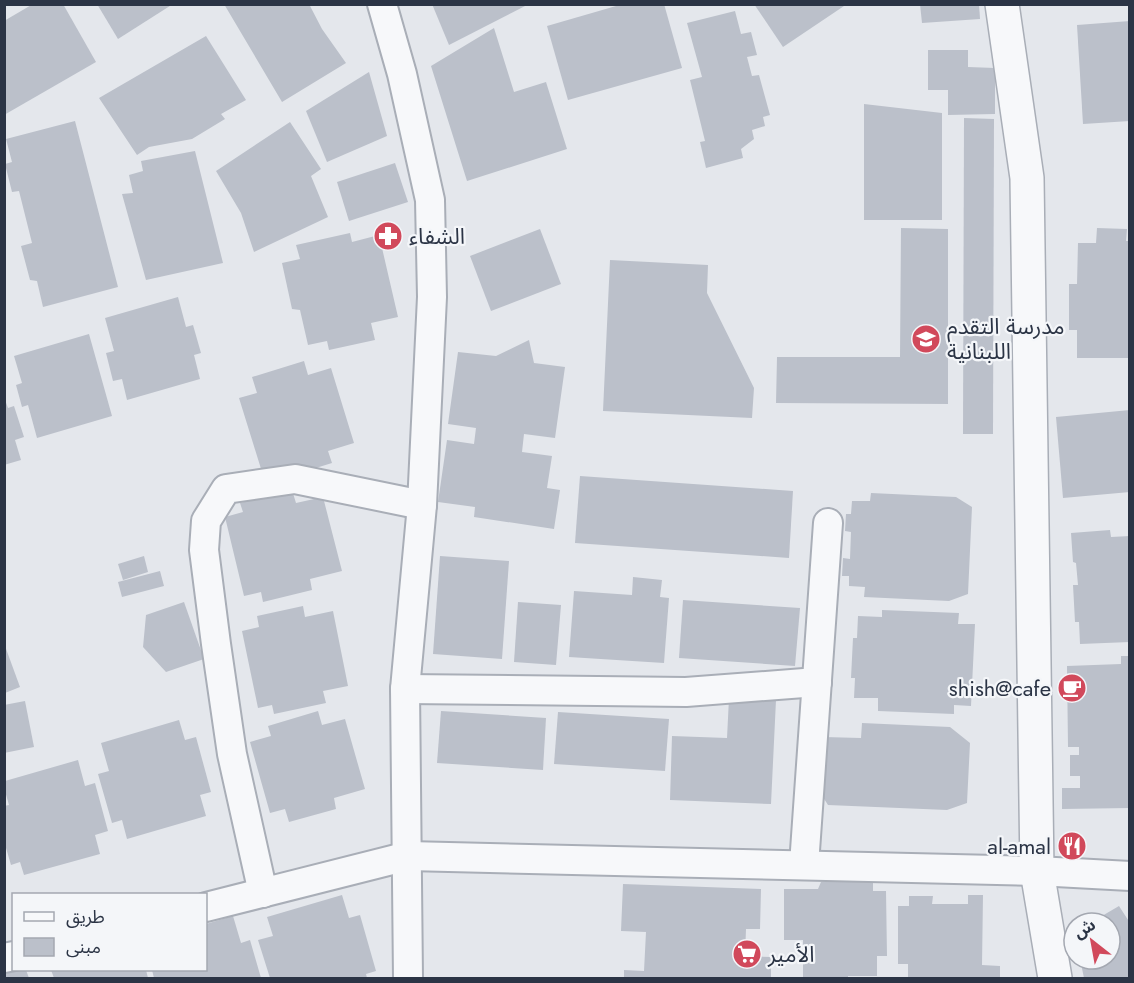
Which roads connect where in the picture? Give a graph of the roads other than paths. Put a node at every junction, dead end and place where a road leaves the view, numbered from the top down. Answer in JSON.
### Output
{"nodes":[{"id":1,"x":382,"y":4,"type":"edge"},
{"id":2,"x":1002,"y":4,"type":"edge"},
{"id":3,"x":422,"y":505,"type":"junction"},
{"id":4,"x":828,"y":523,"type":"dead end"},
{"id":5,"x":817,"y":682,"type":"junction"},
{"id":6,"x":405,"y":690,"type":"junction"},
{"id":7,"x":408,"y":856,"type":"junction"},
{"id":8,"x":804,"y":865,"type":"junction"},
{"id":9,"x":1037,"y":871,"type":"junction"},
{"id":10,"x":1130,"y":876,"type":"edge"},
{"id":11,"x":263,"y":892,"type":"junction"},
{"id":12,"x":207,"y":907,"type":"edge"},
{"id":13,"x":408,"y":978,"type":"edge"},
{"id":14,"x":1055,"y":978,"type":"edge"}],
"edges":[{"from":1,"to":3,"type":"street"},
{"from":2,"to":9,"type":"street"},
{"from":3,"to":6,"type":"street"},
{"from":3,"to":11,"type":"street"},
{"from":4,"to":5,"type":"street"},
{"from":5,"to":6,"type":"street"},
{"from":5,"to":8,"type":"street"},
{"from":6,"to":7,"type":"street"},
{"from":7,"to":8,"type":"street"},
{"from":7,"to":11,"type":"street"},
{"from":7,"to":13,"type":"street"},
{"from":8,"to":9,"type":"street"},
{"from":9,"to":10,"type":"street"},
{"from":9,"to":14,"type":"street"},
{"from":11,"to":12,"type":"street"}]}
